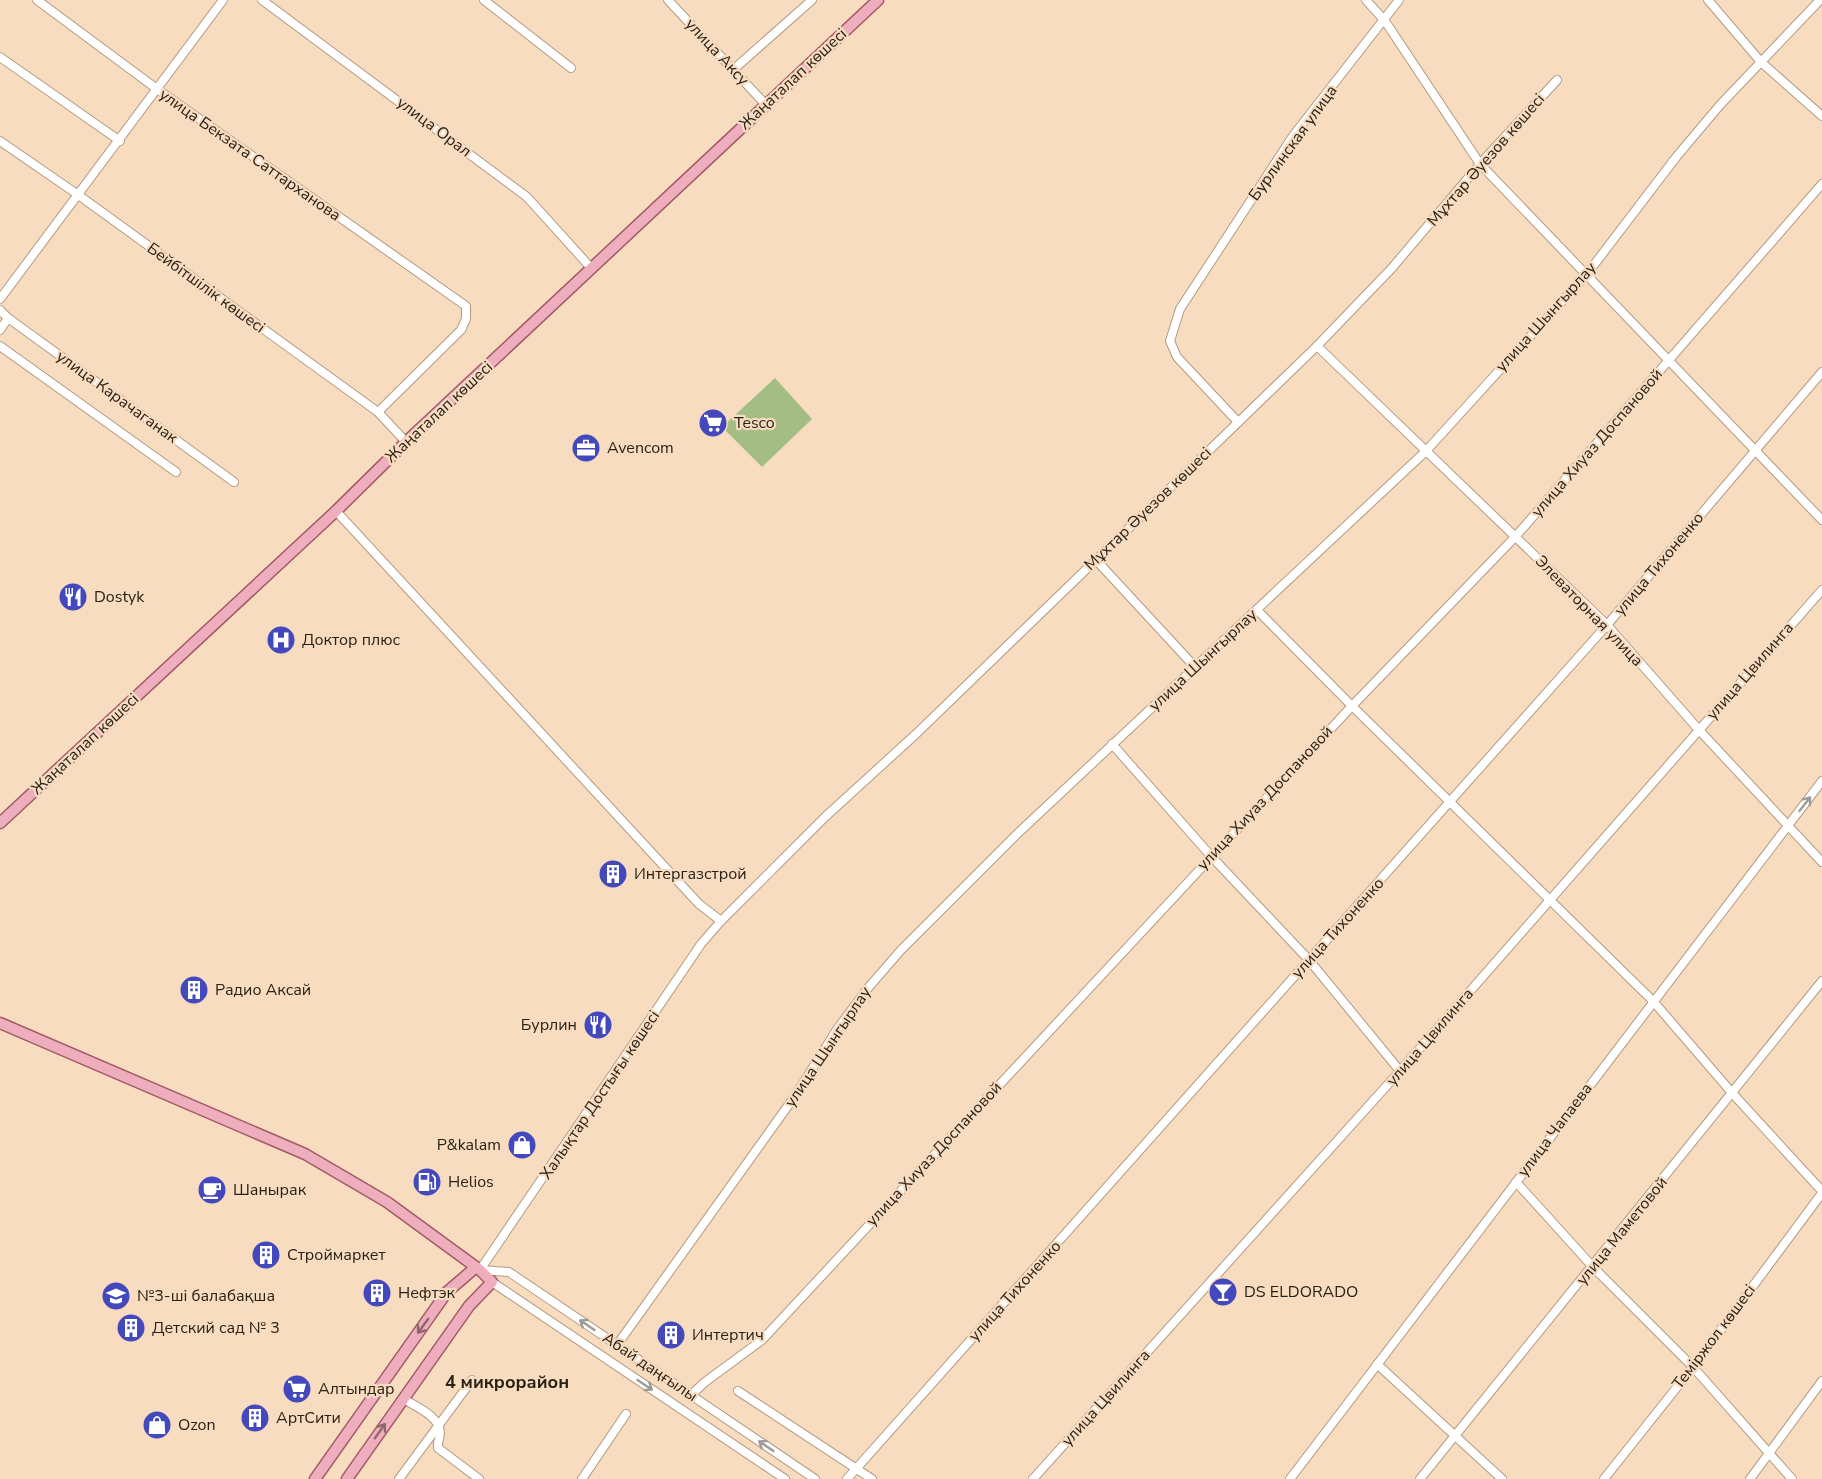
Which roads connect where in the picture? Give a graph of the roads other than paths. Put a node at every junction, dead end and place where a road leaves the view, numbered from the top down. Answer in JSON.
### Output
{"nodes":[{"id":1,"x":37,"y":0,"type":"edge"},
{"id":2,"x":223,"y":0,"type":"edge"},
{"id":3,"x":262,"y":0,"type":"edge"},
{"id":4,"x":484,"y":0,"type":"edge"},
{"id":5,"x":668,"y":0,"type":"edge"},
{"id":6,"x":812,"y":0,"type":"edge"},
{"id":7,"x":878,"y":0,"type":"edge"},
{"id":8,"x":1366,"y":0,"type":"edge"},
{"id":9,"x":1399,"y":0,"type":"edge"},
{"id":10,"x":1708,"y":0,"type":"edge"},
{"id":11,"x":1820,"y":0,"type":"edge"},
{"id":12,"x":1385,"y":21,"type":"junction"},
{"id":13,"x":0,"y":57,"type":"edge"},
{"id":14,"x":1761,"y":62,"type":"junction"},
{"id":15,"x":571,"y":68,"type":"dead end"},
{"id":16,"x":735,"y":69,"type":"junction"},
{"id":17,"x":1557,"y":80,"type":"dead end"},
{"id":18,"x":157,"y":90,"type":"junction"},
{"id":19,"x":766,"y":105,"type":"junction"},
{"id":20,"x":1822,"y":116,"type":"edge"},
{"id":21,"x":0,"y":141,"type":"edge"},
{"id":22,"x":120,"y":141,"type":"junction"},
{"id":23,"x":1480,"y":164,"type":"junction"},
{"id":24,"x":1822,"y":184,"type":"edge"},
{"id":25,"x":77,"y":194,"type":"junction"},
{"id":26,"x":592,"y":269,"type":"junction"},
{"id":27,"x":1587,"y":274,"type":"junction"},
{"id":28,"x":0,"y":299,"type":"edge"},
{"id":29,"x":0,"y":310,"type":"edge"},
{"id":30,"x":8,"y":318,"type":"junction"},
{"id":31,"x":0,"y":330,"type":"edge"},
{"id":32,"x":0,"y":346,"type":"edge"},
{"id":33,"x":1317,"y":346,"type":"junction"},
{"id":34,"x":1670,"y":360,"type":"junction"},
{"id":35,"x":1822,"y":372,"type":"edge"},
{"id":36,"x":378,"y":412,"type":"junction"},
{"id":37,"x":1238,"y":422,"type":"junction"},
{"id":38,"x":406,"y":442,"type":"junction"},
{"id":39,"x":1756,"y":449,"type":"junction"},
{"id":40,"x":1426,"y":451,"type":"junction"},
{"id":41,"x":176,"y":472,"type":"dead end"},
{"id":42,"x":234,"y":482,"type":"dead end"},
{"id":43,"x":336,"y":511,"type":"junction"},
{"id":44,"x":1822,"y":520,"type":"edge"},
{"id":45,"x":1516,"y":536,"type":"junction"},
{"id":46,"x":1096,"y":560,"type":"junction"},
{"id":47,"x":1822,"y":590,"type":"edge"},
{"id":48,"x":1257,"y":610,"type":"junction"},
{"id":49,"x":1607,"y":625,"type":"junction"},
{"id":50,"x":1195,"y":666,"type":"junction"},
{"id":51,"x":1352,"y":706,"type":"junction"},
{"id":52,"x":1699,"y":730,"type":"junction"},
{"id":53,"x":1112,"y":744,"type":"junction"},
{"id":54,"x":1822,"y":782,"type":"edge"},
{"id":55,"x":1450,"y":801,"type":"junction"},
{"id":56,"x":0,"y":823,"type":"edge"},
{"id":57,"x":1788,"y":826,"type":"junction"},
{"id":58,"x":1211,"y":856,"type":"junction"},
{"id":59,"x":1822,"y":862,"type":"edge"},
{"id":60,"x":1551,"y":899,"type":"junction"},
{"id":61,"x":721,"y":921,"type":"junction"},
{"id":62,"x":1309,"y":960,"type":"junction"},
{"id":63,"x":1822,"y":981,"type":"edge"},
{"id":64,"x":1653,"y":1001,"type":"junction"},
{"id":65,"x":0,"y":1023,"type":"edge"},
{"id":66,"x":1400,"y":1071,"type":"junction"},
{"id":67,"x":1732,"y":1094,"type":"junction"},
{"id":68,"x":1516,"y":1182,"type":"junction"},
{"id":69,"x":1822,"y":1192,"type":"edge"},
{"id":70,"x":1593,"y":1267,"type":"junction"},
{"id":71,"x":478,"y":1268,"type":"junction"},
{"id":72,"x":492,"y":1282,"type":"junction"},
{"id":73,"x":617,"y":1345,"type":"junction"},
{"id":74,"x":1377,"y":1364,"type":"junction"},
{"id":75,"x":1693,"y":1367,"type":"junction"},
{"id":76,"x":472,"y":1380,"type":"dead end"},
{"id":77,"x":1822,"y":1381,"type":"edge"},
{"id":78,"x":738,"y":1391,"type":"dead end"},
{"id":79,"x":691,"y":1395,"type":"junction"},
{"id":80,"x":404,"y":1398,"type":"junction"},
{"id":81,"x":626,"y":1414,"type":"dead end"},
{"id":82,"x":439,"y":1424,"type":"junction"},
{"id":83,"x":1456,"y":1436,"type":"junction"},
{"id":84,"x":1769,"y":1453,"type":"junction"},
{"id":85,"x":856,"y":1468,"type":"junction"},
{"id":86,"x":315,"y":1479,"type":"edge"},
{"id":87,"x":346,"y":1479,"type":"edge"},
{"id":88,"x":399,"y":1479,"type":"edge"},
{"id":89,"x":478,"y":1479,"type":"edge"},
{"id":90,"x":582,"y":1479,"type":"edge"},
{"id":91,"x":785,"y":1479,"type":"edge"},
{"id":92,"x":815,"y":1479,"type":"edge"},
{"id":93,"x":847,"y":1479,"type":"edge"},
{"id":94,"x":872,"y":1479,"type":"edge"},
{"id":95,"x":1033,"y":1479,"type":"edge"},
{"id":96,"x":1290,"y":1479,"type":"edge"},
{"id":97,"x":1420,"y":1479,"type":"edge"},
{"id":98,"x":1502,"y":1479,"type":"edge"},
{"id":99,"x":1604,"y":1479,"type":"edge"},
{"id":100,"x":1750,"y":1479,"type":"edge"},
{"id":101,"x":1792,"y":1479,"type":"edge"}],
"edges":[{"from":1,"to":18,"type":"street","name":"улица Бекзата Саттарханова"},
{"from":2,"to":18,"type":"street"},
{"from":3,"to":26,"type":"street","name":"улица Орал"},
{"from":4,"to":15,"type":"street"},
{"from":5,"to":16,"type":"street","name":"улица Аксу"},
{"from":6,"to":16,"type":"street"},
{"from":7,"to":19,"type":"main road","name":"Жаңаталап көшесі"},
{"from":8,"to":12,"type":"street"},
{"from":9,"to":12,"type":"street","name":"Бурлинская улица"},
{"from":10,"to":14,"type":"street"},
{"from":11,"to":14,"type":"street","name":"улица Шынгырлау"},
{"from":12,"to":23,"type":"street"},
{"from":12,"to":37,"type":"street","name":"Бурлинская улица"},
{"from":13,"to":22,"type":"street"},
{"from":14,"to":20,"type":"street"},
{"from":14,"to":27,"type":"street","name":"улица Шынгырлау"},
{"from":16,"to":19,"type":"street","name":"улица Аксу"},
{"from":17,"to":23,"type":"street","name":"Мұхтар Әуезов көшесі"},
{"from":18,"to":22,"type":"street"},
{"from":18,"to":36,"type":"street","name":"улица Бекзата Саттарханова"},
{"from":19,"to":26,"type":"main road","name":"Жаңаталап көшесі"},
{"from":21,"to":25,"type":"street","name":"Бейбітшілік көшесі"},
{"from":22,"to":25,"type":"street"},
{"from":23,"to":27,"type":"street"},
{"from":23,"to":33,"type":"street","name":"Мұхтар Әуезов көшесі"},
{"from":24,"to":34,"type":"street","name":"улица Хиуаз Доспановой"},
{"from":25,"to":28,"type":"street"},
{"from":25,"to":36,"type":"street","name":"Бейбітшілік көшесі"},
{"from":26,"to":38,"type":"main road","name":"Жаңаталап көшесі"},
{"from":27,"to":34,"type":"street"},
{"from":27,"to":40,"type":"street","name":"улица Шынгырлау"},
{"from":29,"to":30,"type":"street","name":"улица Карачаганак"},
{"from":30,"to":31,"type":"street"},
{"from":30,"to":42,"type":"street","name":"улица Карачаганак"},
{"from":32,"to":41,"type":"street"},
{"from":33,"to":37,"type":"street","name":"Мұхтар Әуезов көшесі"},
{"from":33,"to":40,"type":"street","name":"Элеваторная улица"},
{"from":34,"to":39,"type":"street"},
{"from":34,"to":45,"type":"street","name":"улица Хиуаз Доспановой"},
{"from":35,"to":39,"type":"street","name":"улица Тихоненко"},
{"from":36,"to":38,"type":"street","name":"Бейбітшілік көшесі"},
{"from":37,"to":46,"type":"street","name":"Мұхтар Әуезов көшесі"},
{"from":38,"to":43,"type":"main road","name":"Жаңаталап көшесі"},
{"from":39,"to":44,"type":"street"},
{"from":39,"to":49,"type":"street","name":"улица Тихоненко"},
{"from":40,"to":45,"type":"street","name":"Элеваторная улица"},
{"from":40,"to":48,"type":"street","name":"улица Шынгырлау"},
{"from":43,"to":56,"type":"main road","name":"Жаңаталап көшесі"},
{"from":43,"to":61,"type":"street"},
{"from":45,"to":49,"type":"street","name":"Элеваторная улица"},
{"from":45,"to":51,"type":"street","name":"улица Хиуаз Доспановой"},
{"from":46,"to":50,"type":"street"},
{"from":46,"to":61,"type":"street","name":"Мұхтар Әуезов көшесі"},
{"from":47,"to":52,"type":"street","name":"улица Цвилинга"},
{"from":48,"to":50,"type":"street","name":"улица Шынгырлау"},
{"from":48,"to":51,"type":"street"},
{"from":49,"to":52,"type":"street","name":"Элеваторная улица"},
{"from":49,"to":55,"type":"street","name":"улица Тихоненко"},
{"from":50,"to":53,"type":"street","name":"улица Шынгырлау"},
{"from":51,"to":55,"type":"street"},
{"from":51,"to":58,"type":"street","name":"улица Хиуаз Доспановой"},
{"from":52,"to":57,"type":"street","name":"Элеваторная улица"},
{"from":52,"to":60,"type":"street","name":"улица Цвилинга"},
{"from":53,"to":58,"type":"street"},
{"from":53,"to":73,"type":"street","name":"улица Шынгырлау"},
{"from":57,"to":54,"type":"street","name":"улица Чапаева","one_way":true},
{"from":55,"to":60,"type":"street"},
{"from":55,"to":62,"type":"street","name":"улица Тихоненко"},
{"from":57,"to":59,"type":"street","name":"Элеваторная улица"},
{"from":57,"to":64,"type":"street","name":"улица Чапаева"},
{"from":58,"to":62,"type":"street"},
{"from":58,"to":79,"type":"street","name":"улица Хиуаз Доспановой"},
{"from":60,"to":64,"type":"street"},
{"from":60,"to":66,"type":"street","name":"улица Цвилинга"},
{"from":61,"to":71,"type":"street","name":"Халықтар Достығы көшесі"},
{"from":62,"to":66,"type":"street"},
{"from":62,"to":85,"type":"street","name":"улица Тихоненко"},
{"from":63,"to":67,"type":"street","name":"улица Маметовой"},
{"from":64,"to":67,"type":"street"},
{"from":64,"to":68,"type":"street","name":"улица Чапаева"},
{"from":65,"to":71,"type":"main road"},
{"from":66,"to":95,"type":"street","name":"улица Цвилинга"},
{"from":67,"to":69,"type":"street"},
{"from":67,"to":70,"type":"street","name":"улица Маметовой"},
{"from":68,"to":70,"type":"street"},
{"from":68,"to":74,"type":"street","name":"улица Чапаева"},
{"from":69,"to":75,"type":"street","name":"Теміржол көшесі"},
{"from":70,"to":75,"type":"street"},
{"from":70,"to":83,"type":"street","name":"улица Маметовой"},
{"from":71,"to":72,"type":"main road"},
{"from":73,"to":71,"type":"street","name":"Абай даңғылы","one_way":true},
{"from":71,"to":86,"type":"main road","name":"Халықтар Достығы көшесі","one_way":true},
{"from":72,"to":80,"type":"main road"},
{"from":72,"to":91,"type":"street","name":"Абай даңғылы","one_way":true},
{"from":73,"to":79,"type":"street","name":"Абай даңғылы"},
{"from":74,"to":83,"type":"street"},
{"from":74,"to":96,"type":"street","name":"улица Чапаева"},
{"from":75,"to":84,"type":"street"},
{"from":75,"to":99,"type":"street","name":"Теміржол көшесі"},
{"from":76,"to":82,"type":"street"},
{"from":77,"to":84,"type":"street"},
{"from":78,"to":85,"type":"street"},
{"from":92,"to":79,"type":"street","name":"Абай даңғылы","one_way":true},
{"from":80,"to":82,"type":"street"},
{"from":87,"to":80,"type":"main road","one_way":true},
{"from":81,"to":90,"type":"street"},
{"from":82,"to":88,"type":"street"},
{"from":82,"to":89,"type":"street"},
{"from":83,"to":97,"type":"street","name":"улица Маметовой"},
{"from":83,"to":98,"type":"street"},
{"from":84,"to":100,"type":"street"},
{"from":84,"to":101,"type":"street"},
{"from":85,"to":93,"type":"street","name":"улица Тихоненко"},
{"from":85,"to":94,"type":"street"}]}
